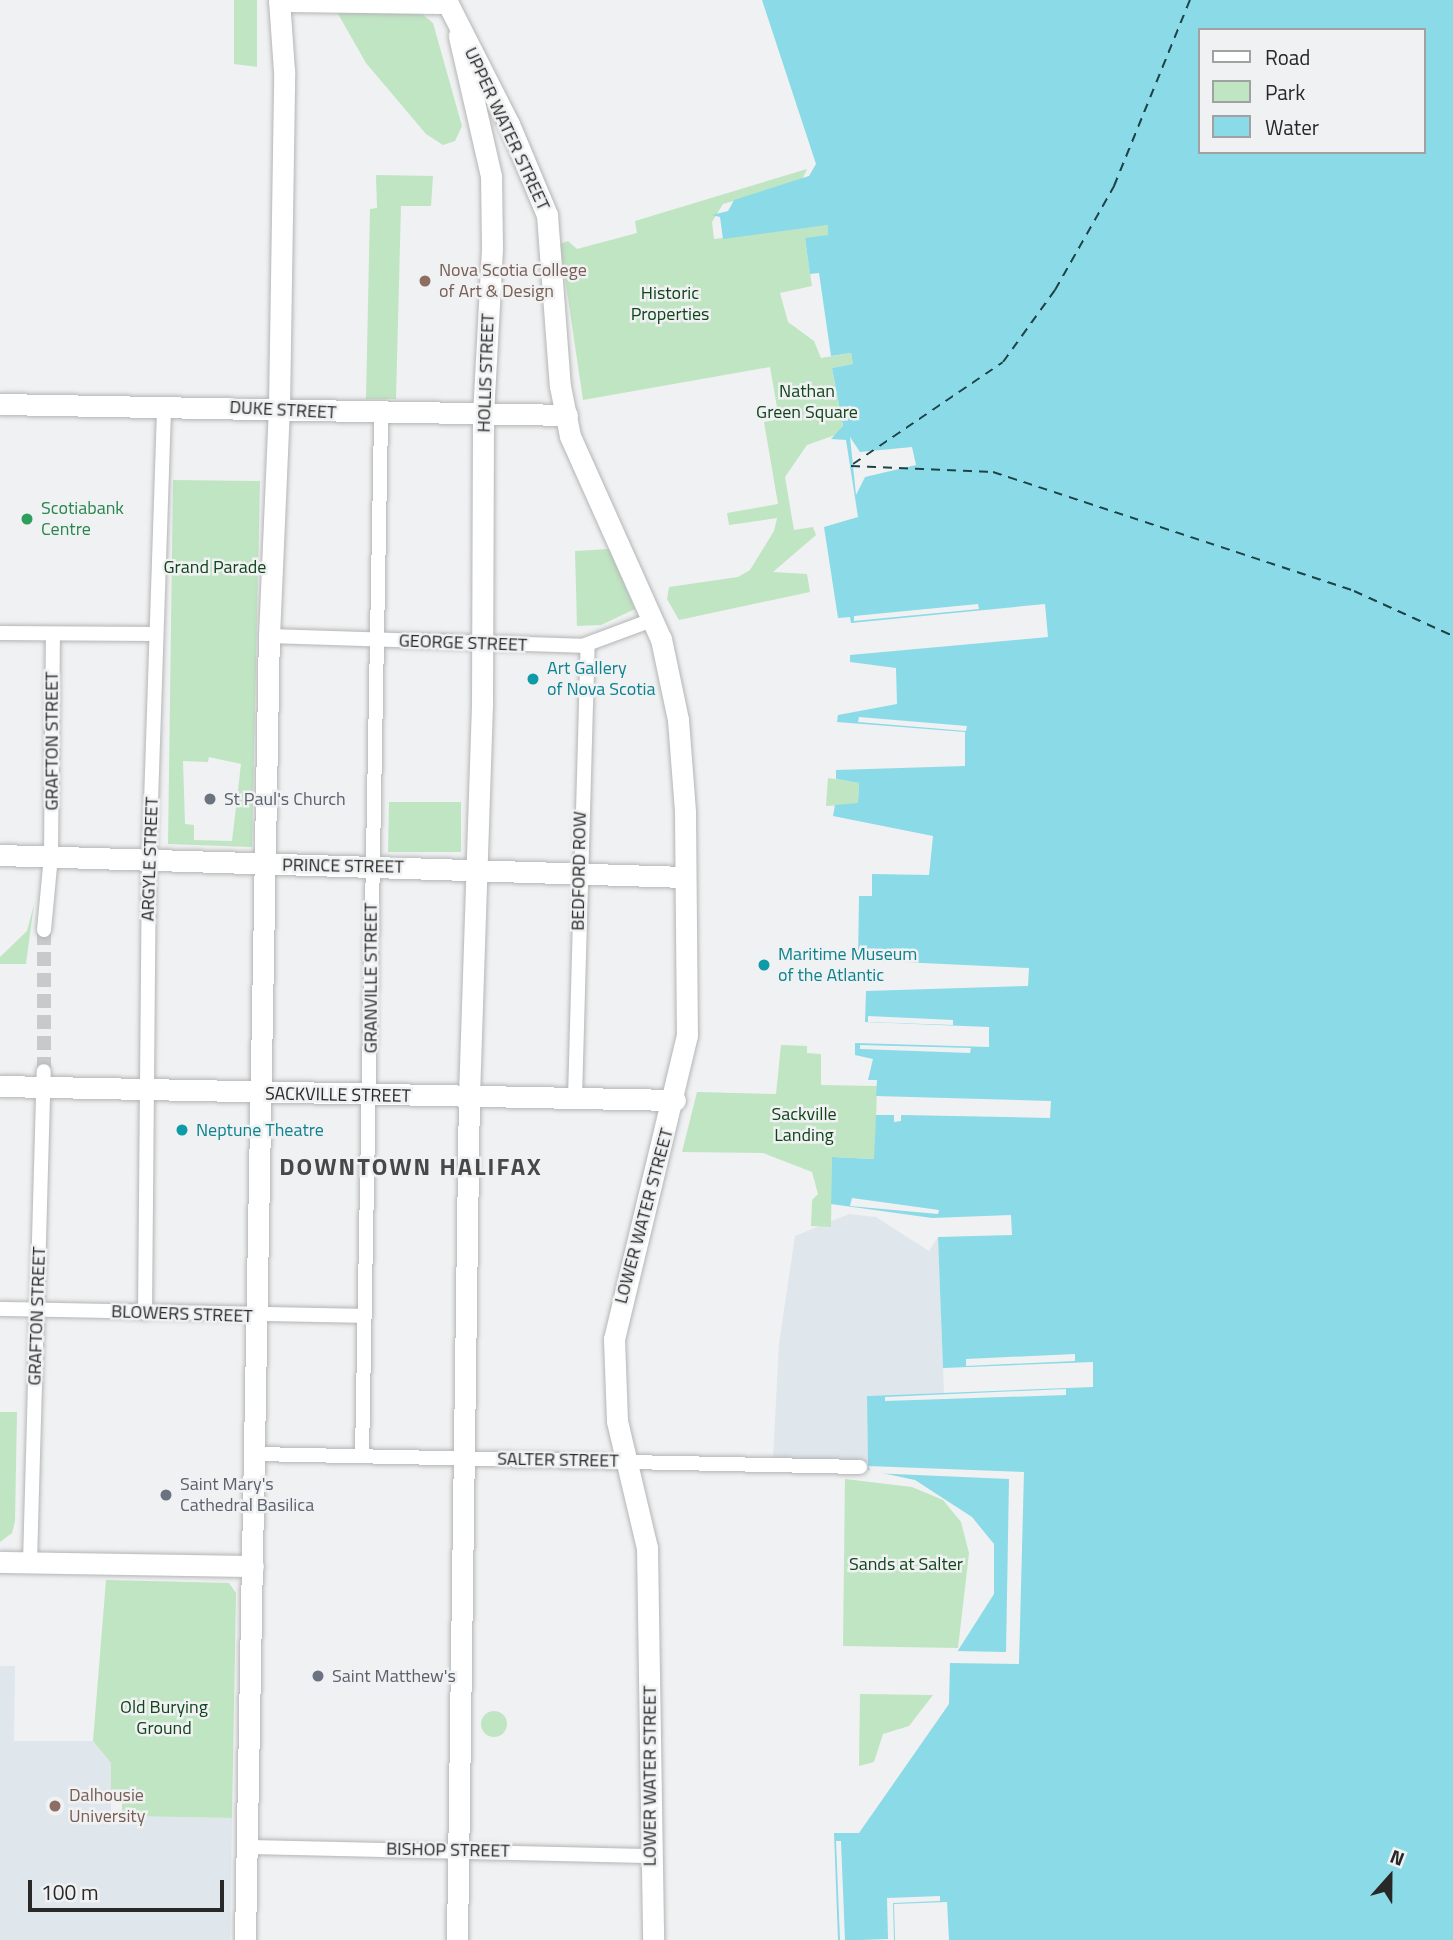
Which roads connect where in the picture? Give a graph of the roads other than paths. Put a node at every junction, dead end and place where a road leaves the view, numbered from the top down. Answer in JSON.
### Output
{"nodes":[{"id":1,"x":279,"y":1,"type":"edge"},
{"id":2,"x":447,"y":2,"type":"edge"},
{"id":3,"x":458,"y":24,"type":"junction"},
{"id":4,"x":0,"y":404,"type":"edge"},
{"id":5,"x":164,"y":406,"type":"junction"},
{"id":6,"x":279,"y":408,"type":"junction"},
{"id":7,"x":381,"y":415,"type":"junction"},
{"id":8,"x":483,"y":415,"type":"junction"},
{"id":9,"x":567,"y":415,"type":"junction"},
{"id":10,"x":652,"y":620,"type":"junction"},
{"id":11,"x":0,"y":634,"type":"edge"},
{"id":12,"x":53,"y":634,"type":"junction"},
{"id":13,"x":156,"y":634,"type":"junction"},
{"id":14,"x":270,"y":636,"type":"junction"},
{"id":15,"x":374,"y":640,"type":"junction"},
{"id":16,"x":482,"y":643,"type":"junction"},
{"id":17,"x":588,"y":646,"type":"junction"},
{"id":18,"x":0,"y":855,"type":"edge"},
{"id":19,"x":51,"y":856,"type":"junction"},
{"id":20,"x":149,"y":862,"type":"junction"},
{"id":21,"x":266,"y":866,"type":"junction"},
{"id":22,"x":372,"y":866,"type":"junction"},
{"id":23,"x":475,"y":870,"type":"junction"},
{"id":24,"x":580,"y":873,"type":"junction"},
{"id":25,"x":685,"y":877,"type":"junction"},
{"id":26,"x":44,"y":930,"type":"tunnel mouth"},
{"id":27,"x":44,"y":1078,"type":"junction"},
{"id":28,"x":0,"y":1086,"type":"edge"},
{"id":29,"x":146,"y":1089,"type":"junction"},
{"id":30,"x":263,"y":1093,"type":"junction"},
{"id":31,"x":370,"y":1096,"type":"junction"},
{"id":32,"x":469,"y":1096,"type":"junction"},
{"id":33,"x":575,"y":1098,"type":"junction"},
{"id":34,"x":675,"y":1100,"type":"junction"},
{"id":35,"x":0,"y":1309,"type":"edge"},
{"id":36,"x":37,"y":1310,"type":"junction"},
{"id":37,"x":145,"y":1312,"type":"junction"},
{"id":38,"x":260,"y":1316,"type":"junction"},
{"id":39,"x":364,"y":1316,"type":"junction"},
{"id":40,"x":256,"y":1454,"type":"junction"},
{"id":41,"x":362,"y":1456,"type":"junction"},
{"id":42,"x":466,"y":1458,"type":"junction"},
{"id":43,"x":626,"y":1461,"type":"junction"},
{"id":44,"x":860,"y":1467,"type":"dead end"},
{"id":45,"x":0,"y":1562,"type":"edge"},
{"id":46,"x":30,"y":1562,"type":"junction"},
{"id":47,"x":253,"y":1566,"type":"junction"},
{"id":48,"x":247,"y":1847,"type":"junction"},
{"id":49,"x":459,"y":1850,"type":"junction"},
{"id":50,"x":650,"y":1856,"type":"junction"},
{"id":51,"x":245,"y":1940,"type":"edge"},
{"id":52,"x":457,"y":1940,"type":"edge"},
{"id":53,"x":653,"y":1940,"type":"edge"}],
"edges":[{"from":1,"to":2,"type":"street"},
{"from":1,"to":6,"type":"street"},
{"from":2,"to":3,"type":"street","name":"UPPER WATER STREET"},
{"from":3,"to":8,"type":"street","name":"HOLLIS STREET"},
{"from":3,"to":9,"type":"street","name":"UPPER WATER STREET"},
{"from":4,"to":5,"type":"street","name":"DUKE STREET"},
{"from":5,"to":6,"type":"street","name":"DUKE STREET"},
{"from":5,"to":13,"type":"street","name":"ARGYLE STREET"},
{"from":6,"to":7,"type":"street","name":"DUKE STREET"},
{"from":6,"to":14,"type":"street"},
{"from":7,"to":8,"type":"street","name":"DUKE STREET"},
{"from":7,"to":15,"type":"street","name":"GRANVILLE STREET"},
{"from":8,"to":9,"type":"street","name":"DUKE STREET"},
{"from":8,"to":16,"type":"street","name":"HOLLIS STREET"},
{"from":9,"to":10,"type":"street","name":"UPPER WATER STREET"},
{"from":10,"to":17,"type":"street","name":"GEORGE STREET"},
{"from":10,"to":25,"type":"street","name":"LOWER WATER STREET"},
{"from":11,"to":12,"type":"street"},
{"from":12,"to":13,"type":"street"},
{"from":12,"to":19,"type":"street","name":"GRAFTON STREET"},
{"from":13,"to":20,"type":"street","name":"ARGYLE STREET"},
{"from":14,"to":15,"type":"street","name":"GEORGE STREET"},
{"from":14,"to":21,"type":"street"},
{"from":15,"to":16,"type":"street","name":"GEORGE STREET"},
{"from":15,"to":22,"type":"street","name":"GRANVILLE STREET"},
{"from":16,"to":17,"type":"street","name":"GEORGE STREET"},
{"from":16,"to":23,"type":"street","name":"HOLLIS STREET"},
{"from":17,"to":24,"type":"street","name":"BEDFORD ROW"},
{"from":18,"to":19,"type":"street","name":"PRINCE STREET"},
{"from":19,"to":20,"type":"street","name":"PRINCE STREET"},
{"from":19,"to":26,"type":"street","name":"GRAFTON STREET"},
{"from":20,"to":21,"type":"street","name":"PRINCE STREET"},
{"from":20,"to":29,"type":"street","name":"ARGYLE STREET"},
{"from":21,"to":22,"type":"street","name":"PRINCE STREET"},
{"from":21,"to":30,"type":"street"},
{"from":22,"to":23,"type":"street","name":"PRINCE STREET"},
{"from":22,"to":31,"type":"street","name":"GRANVILLE STREET"},
{"from":23,"to":24,"type":"street","name":"PRINCE STREET"},
{"from":23,"to":32,"type":"street","name":"HOLLIS STREET"},
{"from":24,"to":25,"type":"street","name":"PRINCE STREET"},
{"from":24,"to":33,"type":"street","name":"BEDFORD ROW"},
{"from":25,"to":34,"type":"street","name":"LOWER WATER STREET"},
{"from":27,"to":28,"type":"street","name":"SACKVILLE STREET"},
{"from":27,"to":29,"type":"street","name":"SACKVILLE STREET"},
{"from":27,"to":36,"type":"street","name":"GRAFTON STREET"},
{"from":29,"to":30,"type":"street","name":"SACKVILLE STREET"},
{"from":29,"to":37,"type":"street","name":"ARGYLE STREET"},
{"from":30,"to":31,"type":"street","name":"SACKVILLE STREET"},
{"from":30,"to":38,"type":"street"},
{"from":31,"to":32,"type":"street","name":"SACKVILLE STREET"},
{"from":31,"to":39,"type":"street","name":"GRANVILLE STREET"},
{"from":32,"to":33,"type":"street","name":"SACKVILLE STREET"},
{"from":32,"to":42,"type":"street","name":"HOLLIS STREET"},
{"from":33,"to":34,"type":"street","name":"SACKVILLE STREET"},
{"from":34,"to":43,"type":"street","name":"LOWER WATER STREET"},
{"from":35,"to":36,"type":"street","name":"BLOWERS STREET"},
{"from":36,"to":37,"type":"street","name":"BLOWERS STREET"},
{"from":36,"to":46,"type":"street","name":"GRAFTON STREET"},
{"from":37,"to":38,"type":"street","name":"BLOWERS STREET"},
{"from":38,"to":39,"type":"street","name":"BLOWERS STREET"},
{"from":38,"to":40,"type":"street"},
{"from":39,"to":41,"type":"street","name":"GRANVILLE STREET"},
{"from":40,"to":41,"type":"street","name":"SALTER STREET"},
{"from":40,"to":47,"type":"street"},
{"from":41,"to":42,"type":"street","name":"SALTER STREET"},
{"from":42,"to":43,"type":"street","name":"SALTER STREET"},
{"from":42,"to":49,"type":"street","name":"HOLLIS STREET"},
{"from":43,"to":44,"type":"street","name":"SALTER STREET"},
{"from":43,"to":50,"type":"street","name":"LOWER WATER STREET"},
{"from":45,"to":46,"type":"street"},
{"from":46,"to":47,"type":"street"},
{"from":47,"to":48,"type":"street"},
{"from":48,"to":49,"type":"street","name":"BISHOP STREET"},
{"from":48,"to":51,"type":"street"},
{"from":49,"to":50,"type":"street","name":"BISHOP STREET"},
{"from":49,"to":52,"type":"street","name":"HOLLIS STREET"},
{"from":50,"to":53,"type":"street","name":"LOWER WATER STREET"}]}
